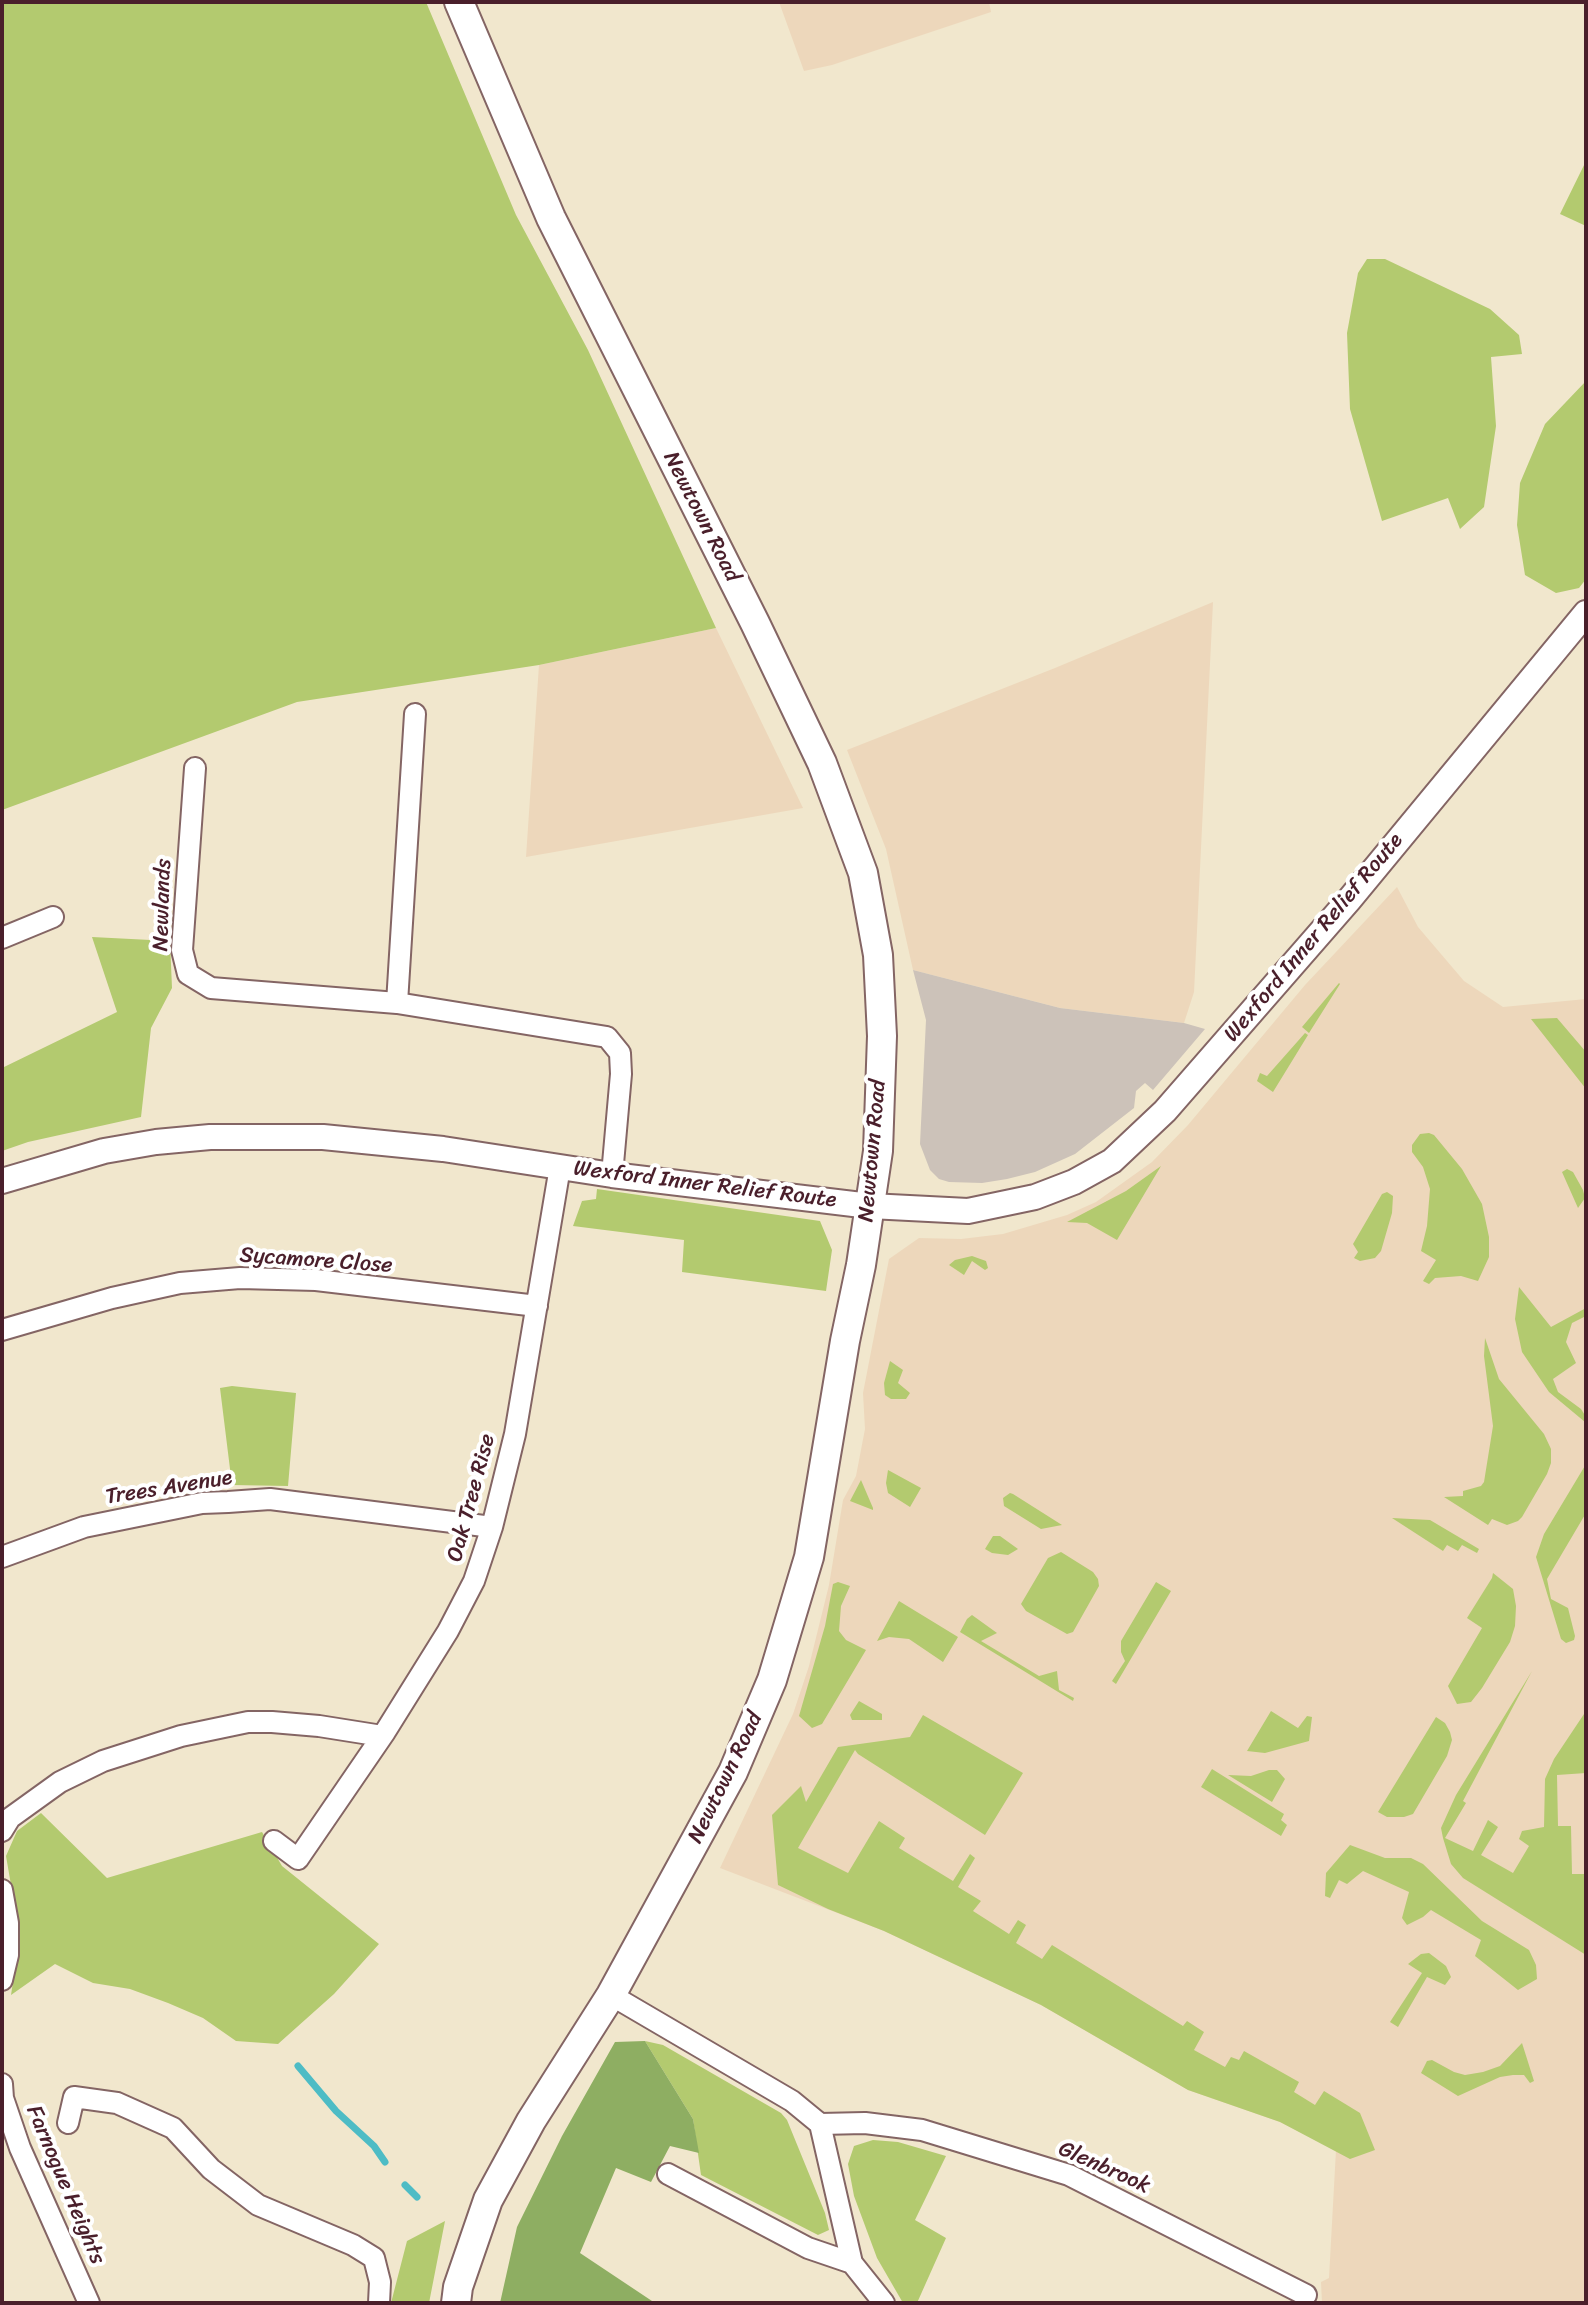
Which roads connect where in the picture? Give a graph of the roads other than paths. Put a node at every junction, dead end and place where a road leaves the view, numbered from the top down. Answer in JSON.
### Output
{"nodes":[{"id":1,"x":459,"y":2,"type":"edge"},
{"id":2,"x":1586,"y":613,"type":"edge"},
{"id":3,"x":415,"y":714,"type":"dead end"},
{"id":4,"x":195,"y":768,"type":"dead end"},
{"id":5,"x":53,"y":917,"type":"dead end"},
{"id":6,"x":2,"y":938,"type":"edge"},
{"id":7,"x":397,"y":1003,"type":"junction"},
{"id":8,"x":560,"y":1167,"type":"junction"},
{"id":9,"x":612,"y":1175,"type":"junction"},
{"id":10,"x":2,"y":1181,"type":"edge"},
{"id":11,"x":870,"y":1206,"type":"junction"},
{"id":12,"x":537,"y":1306,"type":"junction"},
{"id":13,"x":2,"y":1330,"type":"edge"},
{"id":14,"x":492,"y":1527,"type":"junction"},
{"id":15,"x":2,"y":1557,"type":"edge"},
{"id":16,"x":382,"y":1736,"type":"junction"},
{"id":17,"x":2,"y":1831,"type":"edge"},
{"id":18,"x":274,"y":1841,"type":"dead end"},
{"id":19,"x":2,"y":1890,"type":"edge"},
{"id":20,"x":2,"y":1980,"type":"edge"},
{"id":21,"x":611,"y":1995,"type":"junction"},
{"id":22,"x":2,"y":2084,"type":"edge"},
{"id":23,"x":68,"y":2123,"type":"dead end"},
{"id":24,"x":820,"y":2124,"type":"junction"},
{"id":25,"x":668,"y":2174,"type":"dead end"},
{"id":26,"x":852,"y":2263,"type":"junction"},
{"id":27,"x":1306,"y":2295,"type":"dead end"},
{"id":28,"x":89,"y":2303,"type":"edge"},
{"id":29,"x":379,"y":2303,"type":"edge"},
{"id":30,"x":456,"y":2303,"type":"edge"},
{"id":31,"x":884,"y":2303,"type":"edge"}],
"edges":[{"from":1,"to":11,"type":"main road","name":"Newtown Road"},
{"from":2,"to":11,"type":"street","name":"Wexford Inner Relief Route"},
{"from":3,"to":7,"type":"street"},
{"from":4,"to":7,"type":"street","name":"Newlands"},
{"from":5,"to":6,"type":"street"},
{"from":7,"to":9,"type":"street","name":"Newlands"},
{"from":8,"to":9,"type":"street","name":"Wexford Inner Relief Route"},
{"from":8,"to":10,"type":"street","name":"Wexford Inner Relief Route"},
{"from":8,"to":12,"type":"street","name":"Oak Tree Rise"},
{"from":9,"to":11,"type":"street","name":"Wexford Inner Relief Route"},
{"from":11,"to":21,"type":"main road","name":"Newtown Road"},
{"from":12,"to":13,"type":"street","name":"Sycamore Close"},
{"from":12,"to":14,"type":"street","name":"Oak Tree Rise"},
{"from":14,"to":15,"type":"street","name":"Trees Avenue"},
{"from":14,"to":16,"type":"street","name":"Oak Tree Rise"},
{"from":16,"to":17,"type":"street"},
{"from":16,"to":18,"type":"street","name":"Oak Tree Rise"},
{"from":19,"to":20,"type":"street"},
{"from":21,"to":24,"type":"street"},
{"from":21,"to":30,"type":"main road","name":"Newtown Road"},
{"from":22,"to":28,"type":"street","name":"Farnogue Heights"},
{"from":23,"to":29,"type":"street"},
{"from":24,"to":26,"type":"street"},
{"from":24,"to":27,"type":"street","name":"Glenbrook"},
{"from":25,"to":26,"type":"street"},
{"from":26,"to":31,"type":"street"}]}
